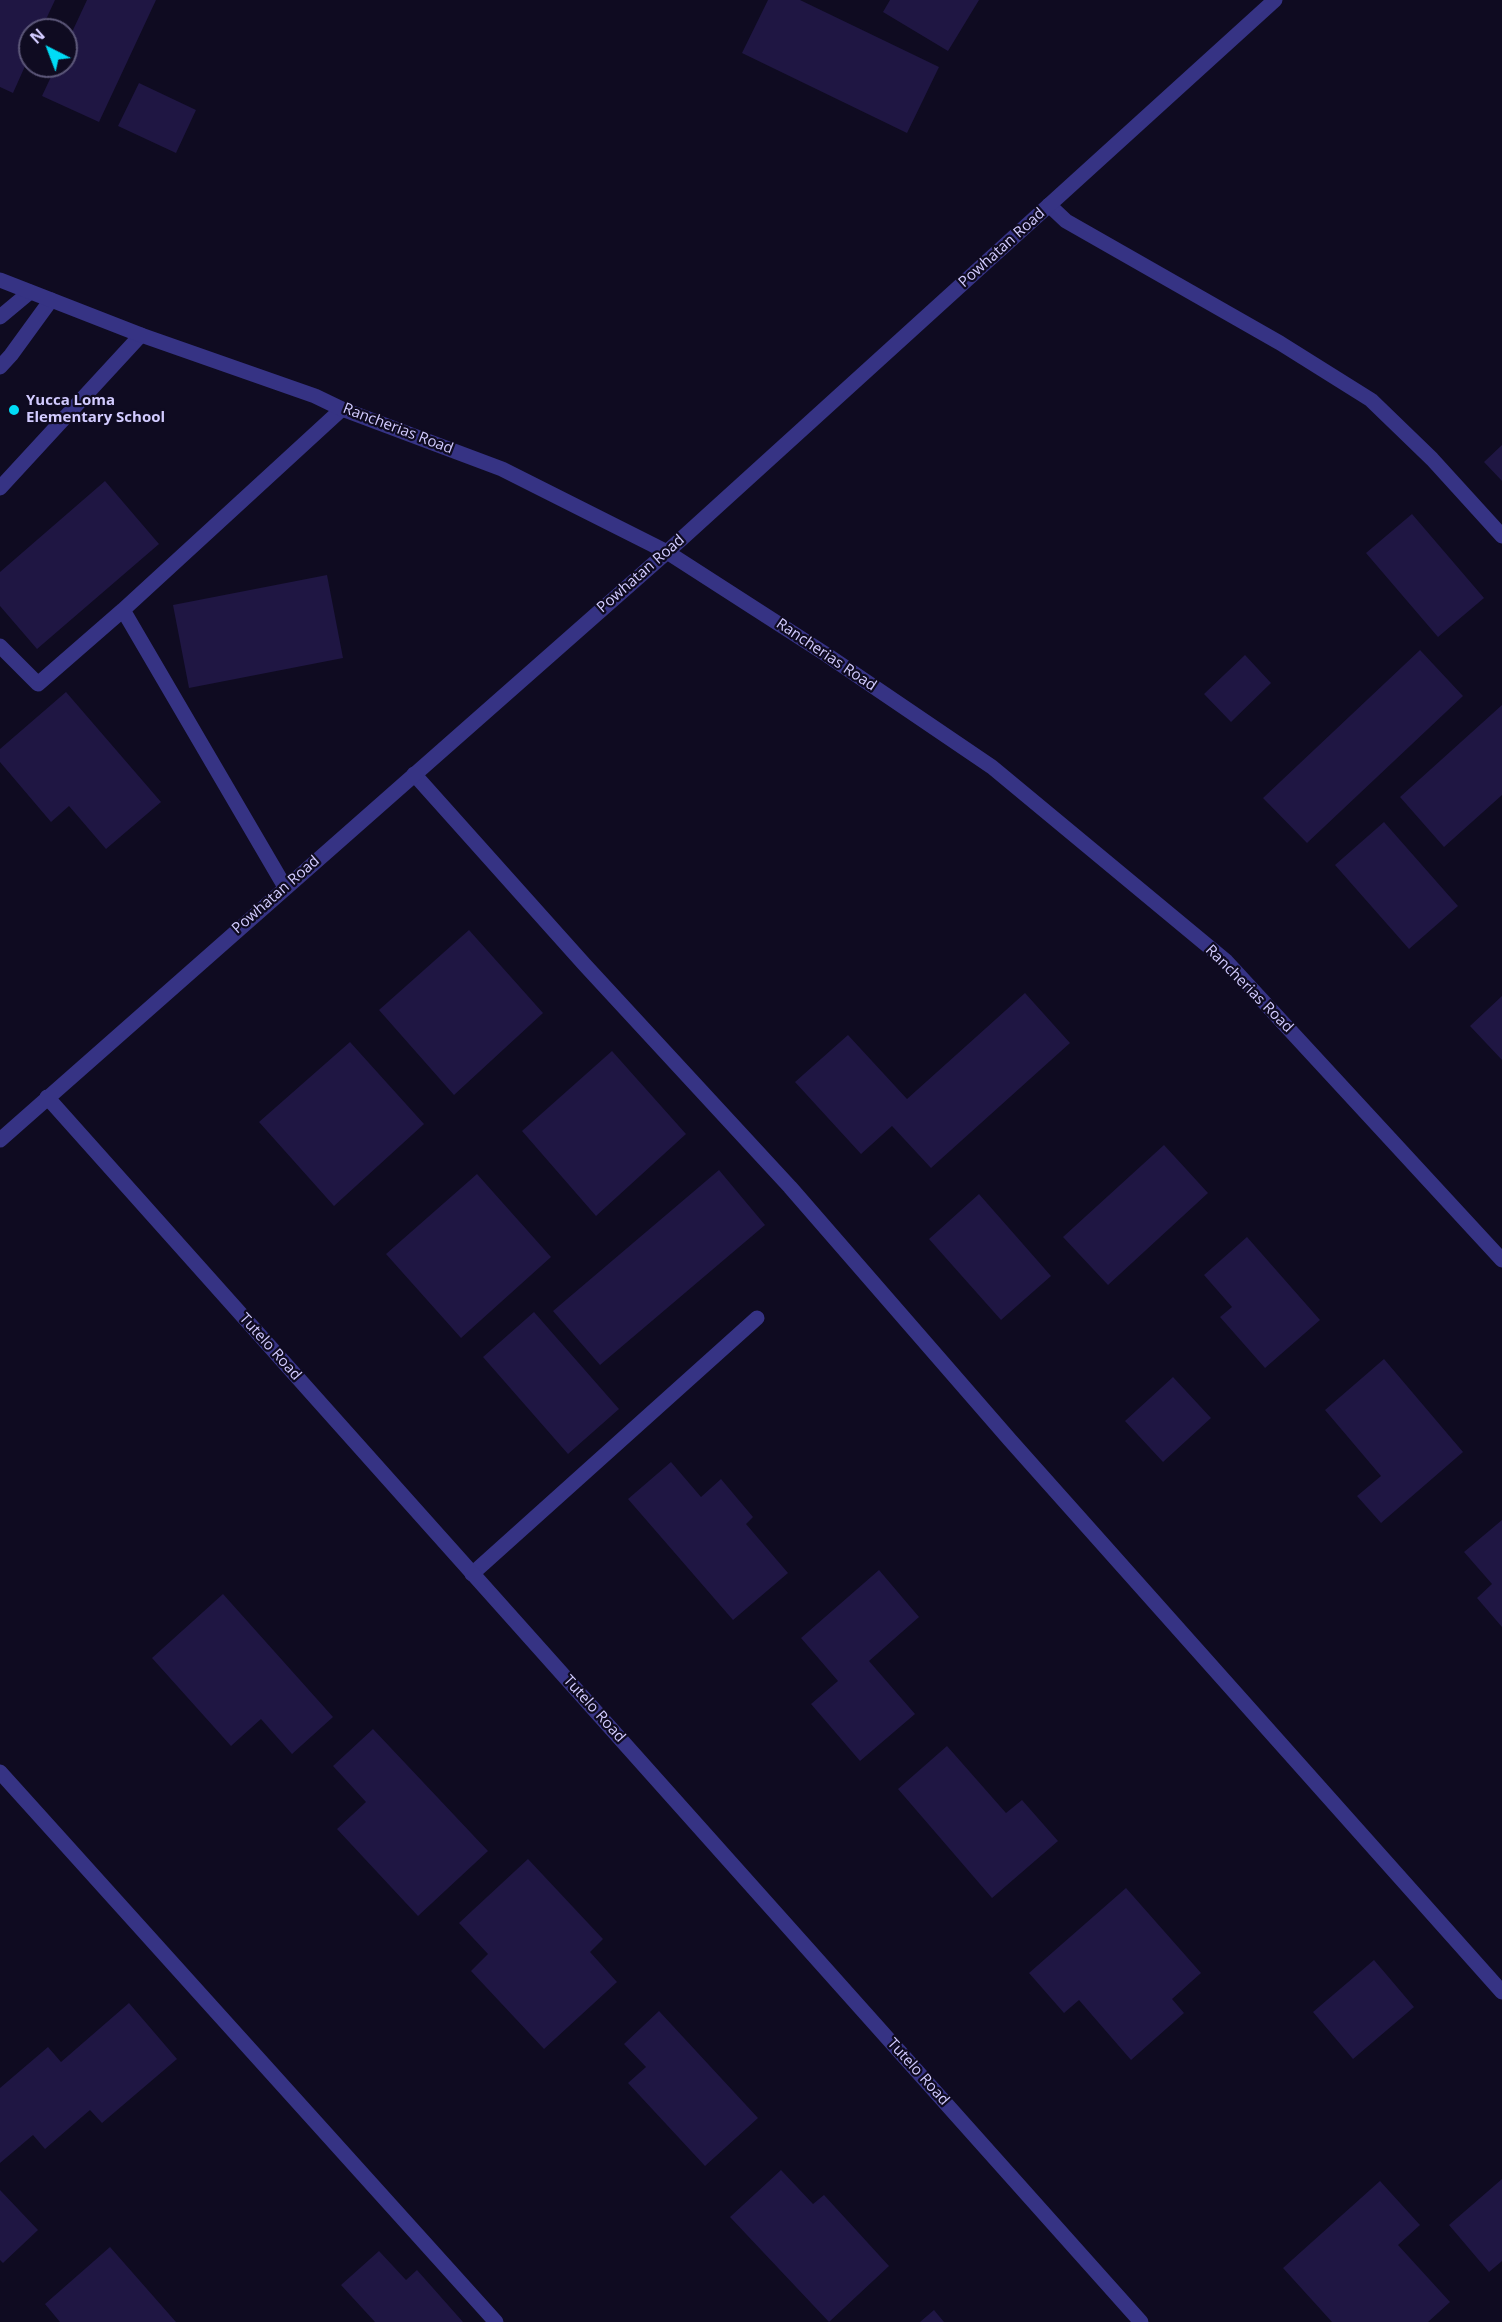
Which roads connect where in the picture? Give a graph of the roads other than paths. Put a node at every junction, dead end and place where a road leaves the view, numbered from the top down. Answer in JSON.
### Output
{"nodes":[{"id":1,"x":1275,"y":0,"type":"edge"},
{"id":2,"x":1049,"y":206,"type":"junction"},
{"id":3,"x":0,"y":280,"type":"edge"},
{"id":4,"x":30,"y":292,"type":"junction"},
{"id":5,"x":51,"y":300,"type":"junction"},
{"id":6,"x":0,"y":317,"type":"edge"},
{"id":7,"x":141,"y":335,"type":"junction"},
{"id":8,"x":0,"y":367,"type":"edge"},
{"id":9,"x":342,"y":409,"type":"junction"},
{"id":10,"x":0,"y":488,"type":"edge"},
{"id":11,"x":1502,"y":536,"type":"edge"},
{"id":12,"x":667,"y":552,"type":"junction"},
{"id":13,"x":123,"y":610,"type":"junction"},
{"id":14,"x":0,"y":645,"type":"edge"},
{"id":15,"x":414,"y":774,"type":"junction"},
{"id":16,"x":285,"y":887,"type":"junction"},
{"id":17,"x":46,"y":1097,"type":"junction"},
{"id":18,"x":0,"y":1140,"type":"edge"},
{"id":19,"x":1502,"y":1260,"type":"edge"},
{"id":20,"x":757,"y":1318,"type":"dead end"},
{"id":21,"x":472,"y":1574,"type":"junction"},
{"id":22,"x":0,"y":1772,"type":"edge"},
{"id":23,"x":1502,"y":1992,"type":"edge"},
{"id":24,"x":496,"y":2322,"type":"edge"},
{"id":25,"x":1141,"y":2322,"type":"edge"}],
"edges":[{"from":1,"to":2,"type":"street","name":"Powhatan Road"},
{"from":2,"to":11,"type":"street"},
{"from":2,"to":12,"type":"street","name":"Powhatan Road"},
{"from":3,"to":4,"type":"street","name":"Rancherias Road"},
{"from":4,"to":5,"type":"street","name":"Rancherias Road"},
{"from":4,"to":6,"type":"street"},
{"from":5,"to":7,"type":"street","name":"Rancherias Road"},
{"from":5,"to":8,"type":"street"},
{"from":7,"to":9,"type":"street","name":"Rancherias Road"},
{"from":7,"to":10,"type":"street"},
{"from":9,"to":12,"type":"street","name":"Rancherias Road"},
{"from":9,"to":13,"type":"street"},
{"from":12,"to":15,"type":"street","name":"Powhatan Road"},
{"from":12,"to":19,"type":"street","name":"Rancherias Road"},
{"from":13,"to":14,"type":"street"},
{"from":13,"to":16,"type":"street"},
{"from":15,"to":16,"type":"street","name":"Powhatan Road"},
{"from":15,"to":23,"type":"street"},
{"from":16,"to":17,"type":"street","name":"Powhatan Road"},
{"from":17,"to":18,"type":"street","name":"Powhatan Road"},
{"from":17,"to":21,"type":"street","name":"Tutelo Road"},
{"from":20,"to":21,"type":"street"},
{"from":21,"to":25,"type":"street","name":"Tutelo Road"},
{"from":22,"to":24,"type":"street"}]}
